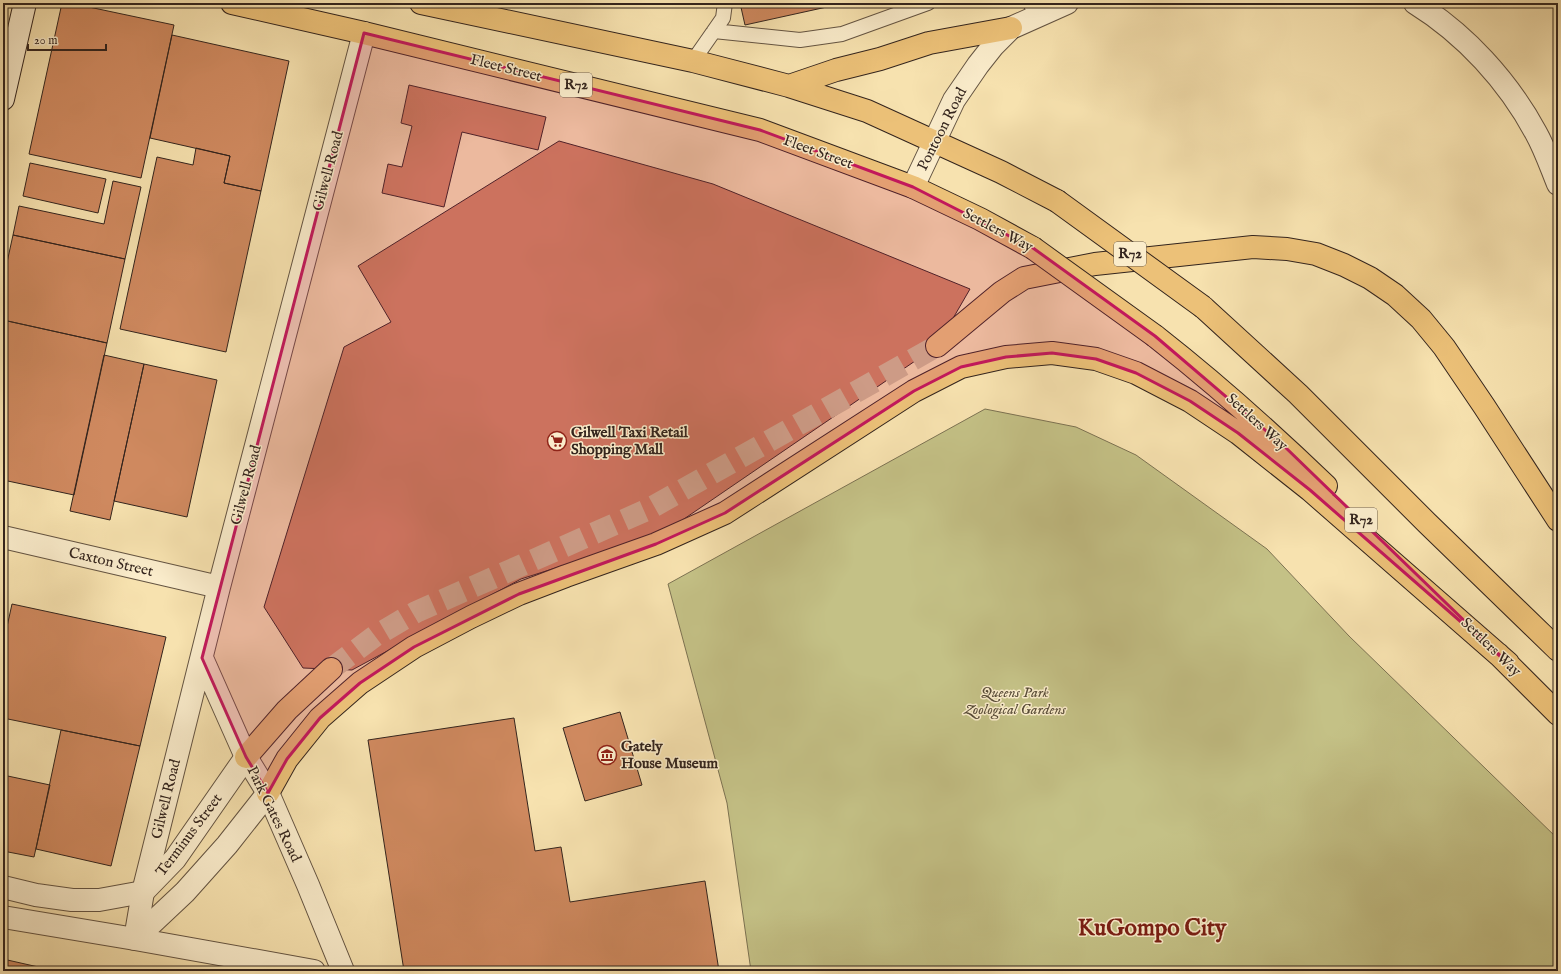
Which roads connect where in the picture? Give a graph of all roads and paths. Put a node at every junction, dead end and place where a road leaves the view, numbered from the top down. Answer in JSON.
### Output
{"nodes":[{"id":1,"x":24,"y":3,"type":"edge"},
{"id":2,"x":232,"y":3,"type":"edge"},
{"id":3,"x":421,"y":3,"type":"edge"},
{"id":4,"x":726,"y":3,"type":"edge"},
{"id":5,"x":928,"y":3,"type":"edge"},
{"id":6,"x":1067,"y":3,"type":"edge"},
{"id":7,"x":1415,"y":3,"type":"edge"},
{"id":8,"x":1034,"y":9,"type":"edge"},
{"id":9,"x":1011,"y":28,"type":"junction"},
{"id":10,"x":714,"y":31,"type":"junction"},
{"id":11,"x":364,"y":32,"type":"junction"},
{"id":12,"x":693,"y":60,"type":"junction"},
{"id":13,"x":789,"y":86,"type":"junction"},
{"id":14,"x":3,"y":99,"type":"edge"},
{"id":15,"x":934,"y":141,"type":"junction"},
{"id":16,"x":1558,"y":184,"type":"edge"},
{"id":17,"x":913,"y":187,"type":"junction"},
{"id":18,"x":937,"y":346,"type":"tunnel mouth"},
{"id":19,"x":1558,"y":520,"type":"edge"},
{"id":20,"x":3,"y":537,"type":"edge"},
{"id":21,"x":219,"y":587,"type":"junction"},
{"id":22,"x":1558,"y":650,"type":"edge"},
{"id":23,"x":202,"y":658,"type":"junction"},
{"id":24,"x":1508,"y":663,"type":"junction"},
{"id":25,"x":331,"y":669,"type":"tunnel mouth"},
{"id":26,"x":1558,"y":714,"type":"edge"},
{"id":27,"x":246,"y":757,"type":"junction"},
{"id":28,"x":268,"y":793,"type":"junction"},
{"id":29,"x":3,"y":887,"type":"edge"},
{"id":30,"x":143,"y":892,"type":"junction"},
{"id":31,"x":3,"y":917,"type":"edge"},
{"id":32,"x":135,"y":938,"type":"junction"},
{"id":33,"x":314,"y":971,"type":"edge"},
{"id":34,"x":343,"y":971,"type":"edge"}],
"edges":[{"from":1,"to":14,"type":"street"},
{"from":2,"to":11,"type":"main road","name":"Fleet Street","number":"R72"},
{"from":3,"to":12,"type":"main road","number":"R72"},
{"from":4,"to":10,"type":"lane"},
{"from":5,"to":10,"type":"lane"},
{"from":6,"to":8,"type":"street","name":"Pontoon Road"},
{"from":7,"to":16,"type":"street"},
{"from":8,"to":9,"type":"street","name":"Pontoon Road"},
{"from":9,"to":13,"type":"main road"},
{"from":9,"to":15,"type":"street","name":"Pontoon Road"},
{"from":10,"to":12,"type":"lane"},
{"from":11,"to":17,"type":"main road","name":"Fleet Street","number":"R72"},
{"from":11,"to":21,"type":"street","name":"Gilwell Road"},
{"from":12,"to":13,"type":"main road","number":"R72"},
{"from":13,"to":15,"type":"main road","number":"R72"},
{"from":15,"to":17,"type":"street","name":"Pontoon Road"},
{"from":15,"to":22,"type":"main road","number":"R72","bridge":true},
{"from":17,"to":24,"type":"main road","name":"Settlers Way","number":"R72","bridge":true},
{"from":18,"to":19,"type":"main road"},
{"from":20,"to":21,"type":"street","name":"Caxton Street"},
{"from":21,"to":23,"type":"street","name":"Gilwell Road"},
{"from":23,"to":27,"type":"street","name":"Park Gates Road"},
{"from":23,"to":30,"type":"street","name":"Gilwell Road"},
{"from":24,"to":26,"type":"main road","name":"Settlers Way","number":"R72"},
{"from":24,"to":28,"type":"main road"},
{"from":25,"to":27,"type":"main road"},
{"from":27,"to":28,"type":"street","name":"Park Gates Road"},
{"from":27,"to":30,"type":"street","name":"Terminus Street"},
{"from":28,"to":32,"type":"street","name":"Terminus Street"},
{"from":28,"to":34,"type":"street","name":"Park Gates Road"},
{"from":29,"to":30,"type":"street"},
{"from":30,"to":32,"type":"street","name":"Gilwell Road"},
{"from":31,"to":32,"type":"street"},
{"from":32,"to":33,"type":"street"}]}
